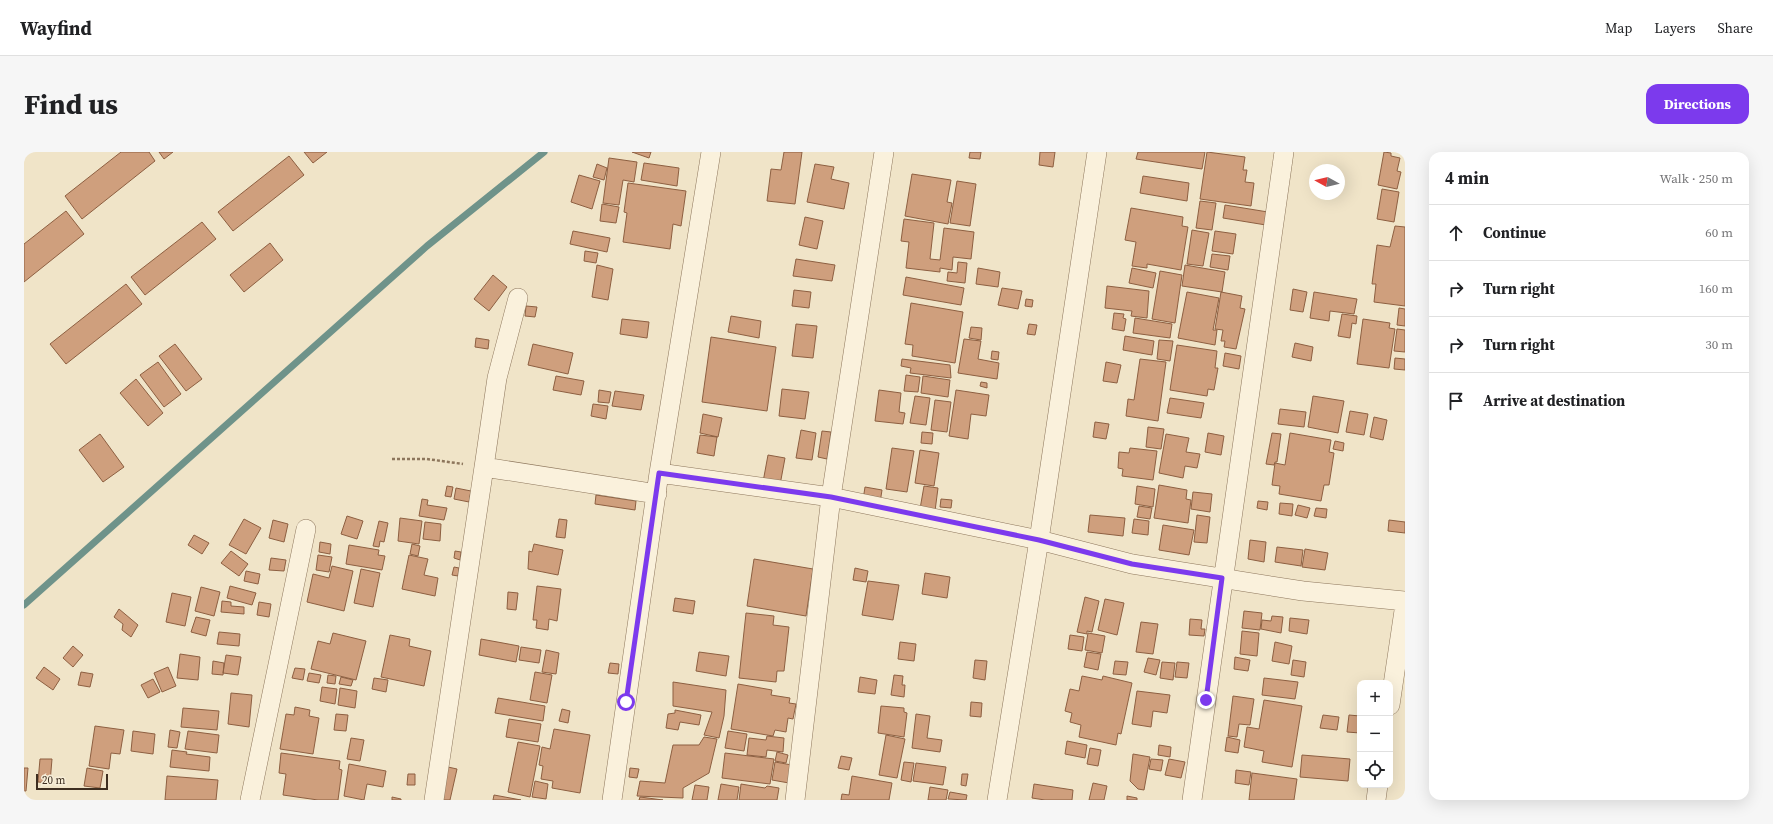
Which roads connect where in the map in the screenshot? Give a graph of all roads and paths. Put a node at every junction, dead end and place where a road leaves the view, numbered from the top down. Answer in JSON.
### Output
{"nodes":[{"id":1,"x":711,"y":152,"type":"edge"},
{"id":2,"x":884,"y":152,"type":"edge"},
{"id":3,"x":1097,"y":152,"type":"edge"},
{"id":4,"x":1284,"y":152,"type":"edge"},
{"id":5,"x":518,"y":298,"type":"dead end"},
{"id":6,"x":392,"y":459,"type":"dead end"},
{"id":7,"x":484,"y":467,"type":"junction"},
{"id":8,"x":659,"y":473,"type":"junction"},
{"id":9,"x":656,"y":494,"type":"junction"},
{"id":10,"x":831,"y":497,"type":"junction"},
{"id":11,"x":306,"y":529,"type":"dead end"},
{"id":12,"x":1039,"y":540,"type":"junction"},
{"id":13,"x":1222,"y":578,"type":"junction"},
{"id":14,"x":1405,"y":600,"type":"edge"},
{"id":15,"x":1405,"y":604,"type":"edge"},
{"id":16,"x":1393,"y":685,"type":"edge"},
{"id":17,"x":1378,"y":788,"type":"edge"},
{"id":18,"x":250,"y":800,"type":"edge"},
{"id":19,"x":434,"y":800,"type":"edge"},
{"id":20,"x":612,"y":800,"type":"edge"},
{"id":21,"x":795,"y":800,"type":"edge"},
{"id":22,"x":997,"y":800,"type":"edge"},
{"id":23,"x":1192,"y":800,"type":"edge"},
{"id":24,"x":1376,"y":800,"type":"edge"}],
"edges":[{"from":1,"to":8,"type":"street"},
{"from":2,"to":10,"type":"street"},
{"from":3,"to":12,"type":"street"},
{"from":4,"to":13,"type":"street"},
{"from":5,"to":7,"type":"street"},
{"from":6,"to":7,"type":"path"},
{"from":7,"to":9,"type":"street"},
{"from":7,"to":19,"type":"street"},
{"from":8,"to":9,"type":"street"},
{"from":8,"to":10,"type":"street"},
{"from":9,"to":20,"type":"street"},
{"from":10,"to":12,"type":"street"},
{"from":10,"to":21,"type":"street"},
{"from":11,"to":18,"type":"street"},
{"from":12,"to":13,"type":"street"},
{"from":12,"to":22,"type":"street"},
{"from":13,"to":14,"type":"street"},
{"from":13,"to":23,"type":"street"},
{"from":15,"to":16,"type":"street"},
{"from":17,"to":24,"type":"street"}]}
